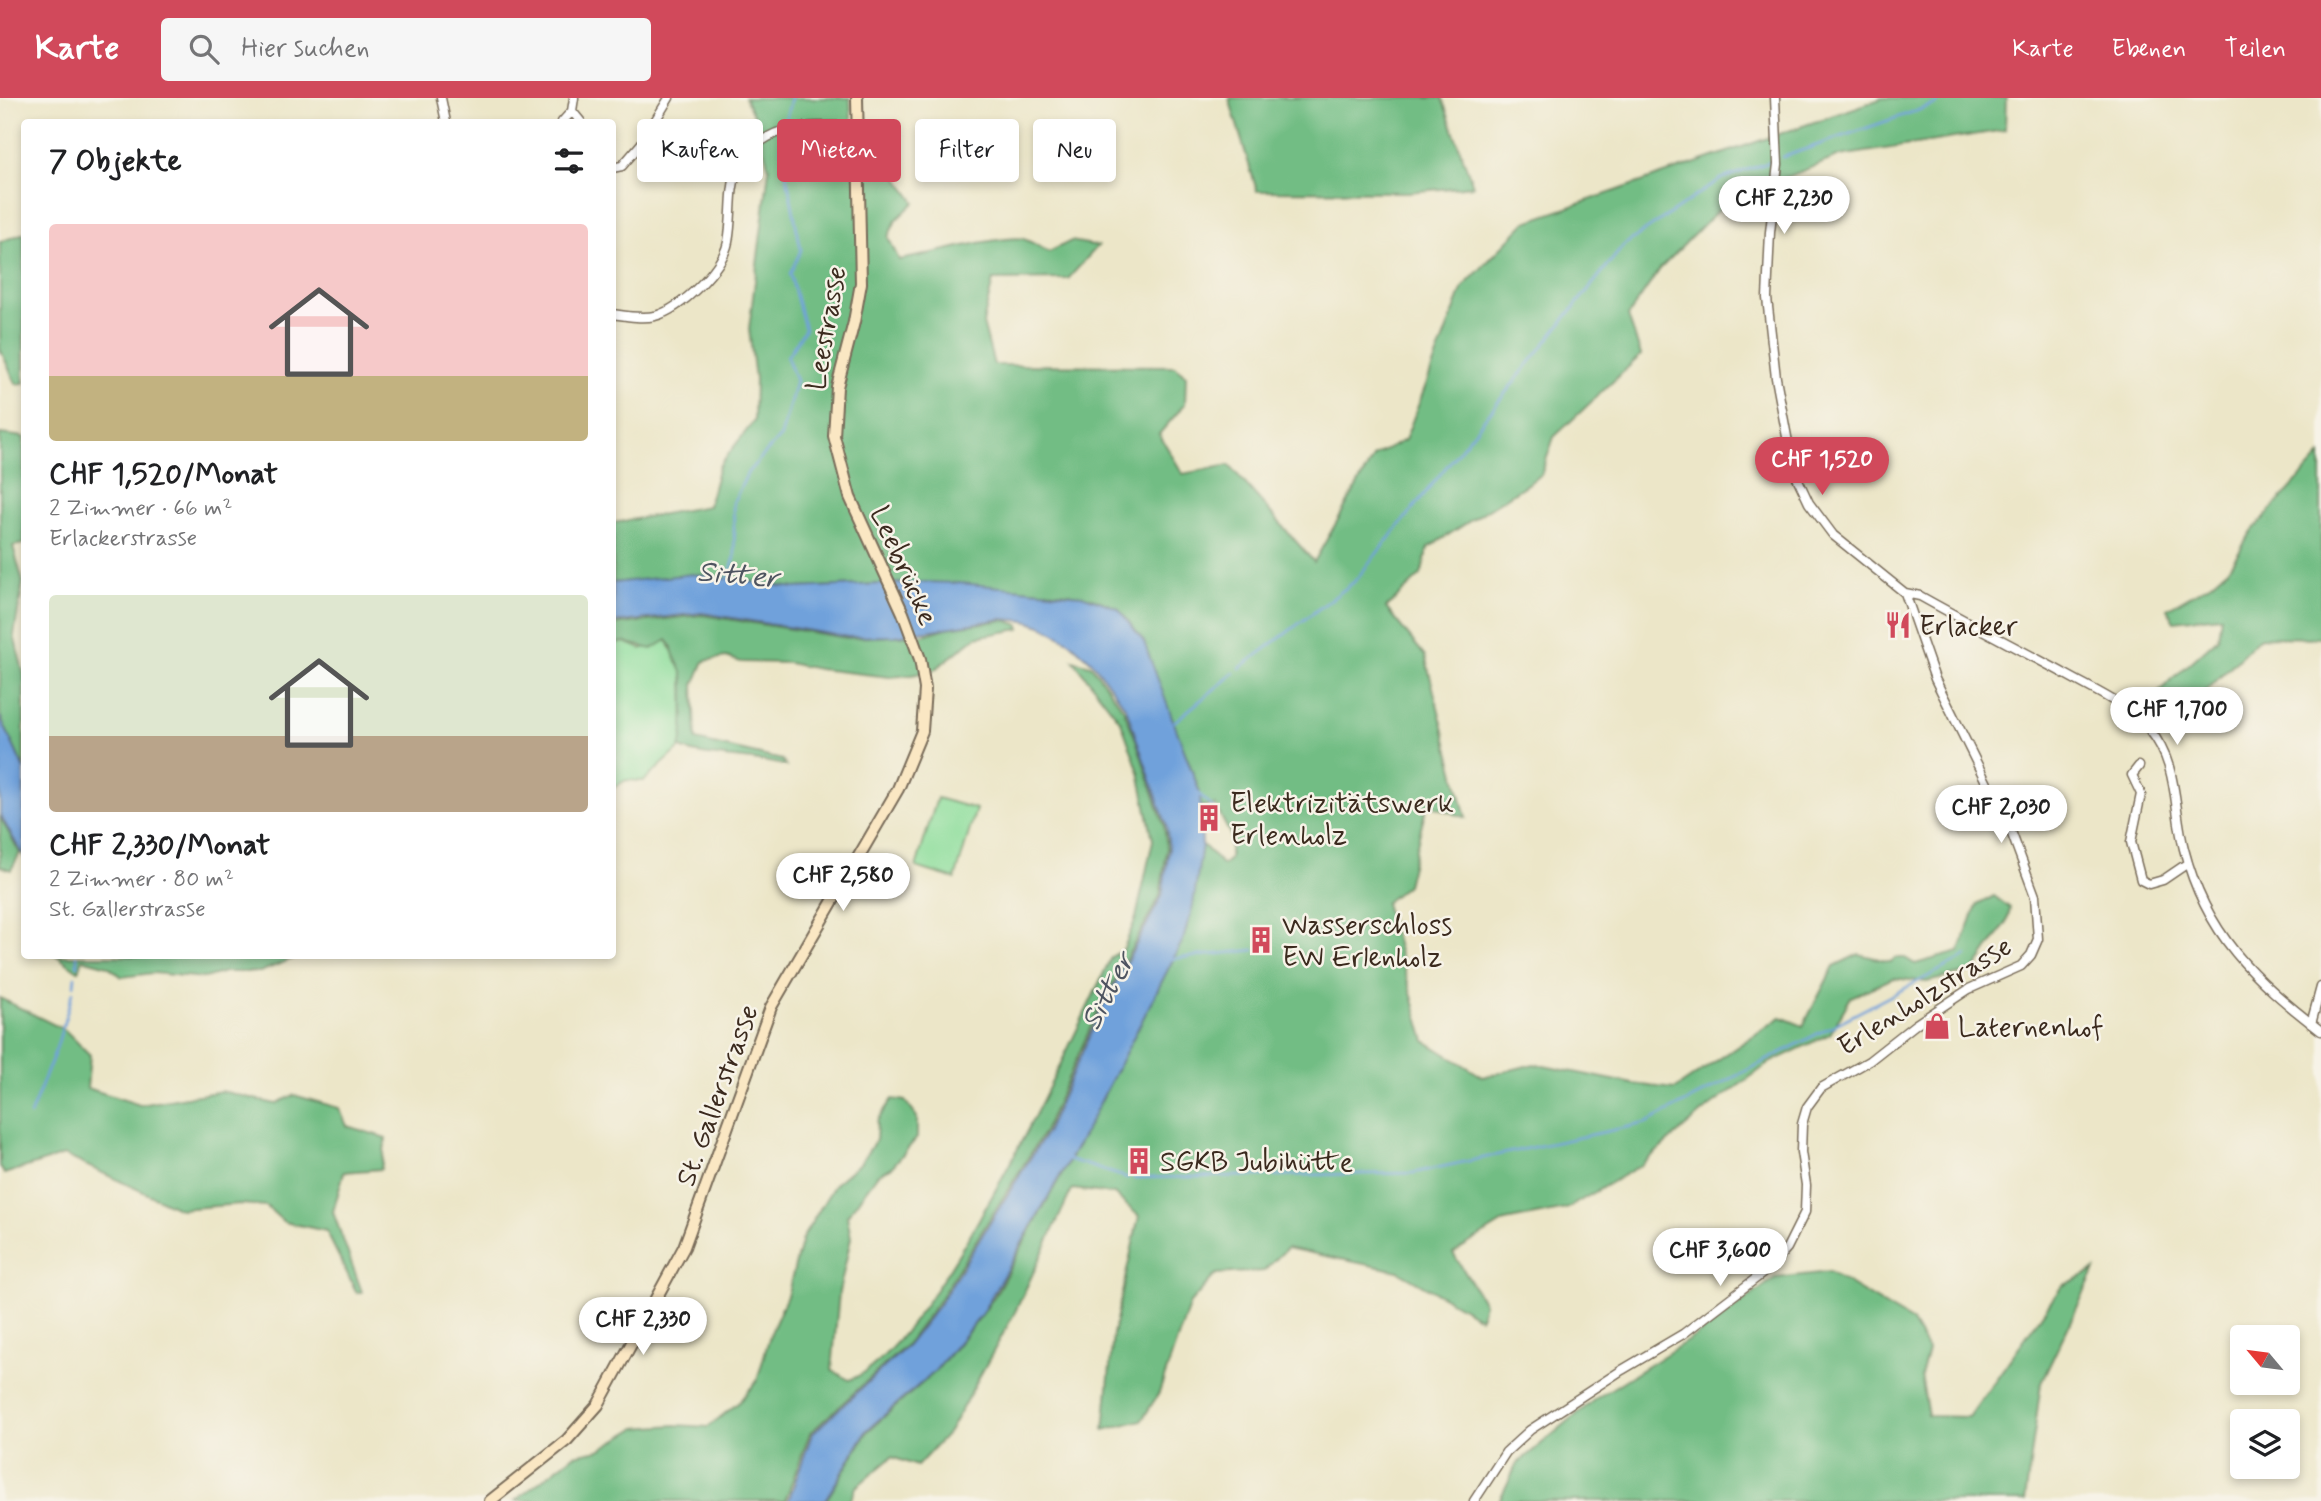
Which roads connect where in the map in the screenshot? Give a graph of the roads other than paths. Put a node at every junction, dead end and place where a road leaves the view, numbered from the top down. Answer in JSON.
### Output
{"nodes":[{"id":1,"x":442,"y":98,"type":"edge"},
{"id":2,"x":574,"y":98,"type":"edge"},
{"id":3,"x":669,"y":98,"type":"edge"},
{"id":4,"x":857,"y":98,"type":"edge"},
{"id":5,"x":1775,"y":98,"type":"edge"},
{"id":6,"x":572,"y":111,"type":"junction"},
{"id":7,"x":446,"y":119,"type":"edge"},
{"id":8,"x":565,"y":119,"type":"edge"},
{"id":9,"x":579,"y":119,"type":"edge"},
{"id":10,"x":858,"y":119,"type":"edge"},
{"id":11,"x":777,"y":134,"type":"edge"},
{"id":12,"x":616,"y":167,"type":"edge"},
{"id":13,"x":859,"y":182,"type":"edge"},
{"id":14,"x":616,"y":315,"type":"edge"},
{"id":15,"x":845,"y":481,"type":"joint"},
{"id":16,"x":1905,"y":593,"type":"junction"},
{"id":17,"x":922,"y":668,"type":"joint"},
{"id":18,"x":2139,"y":766,"type":"dead end"},
{"id":19,"x":2188,"y":863,"type":"junction"},
{"id":20,"x":2321,"y":988,"type":"edge"},
{"id":21,"x":2311,"y":1024,"type":"junction"},
{"id":22,"x":2321,"y":1031,"type":"edge"},
{"id":23,"x":490,"y":1501,"type":"edge"},
{"id":24,"x":1474,"y":1501,"type":"edge"}],
"edges":[{"from":1,"to":7,"type":"street"},
{"from":2,"to":6,"type":"street"},
{"from":3,"to":12,"type":"street"},
{"from":4,"to":10,"type":"street","name":"Leestrasse"},
{"from":5,"to":16,"type":"street"},
{"from":6,"to":8,"type":"street"},
{"from":6,"to":9,"type":"street"},
{"from":11,"to":14,"type":"street"},
{"from":13,"to":15,"type":"street","name":"Leestrasse"},
{"from":15,"to":17,"type":"street","name":"Leebrücke"},
{"from":16,"to":19,"type":"street"},
{"from":16,"to":24,"type":"street","name":"Erlenholzstrasse"},
{"from":17,"to":23,"type":"street","name":"St. Gallerstrasse"},
{"from":18,"to":19,"type":"street"},
{"from":19,"to":21,"type":"street"},
{"from":20,"to":21,"type":"street"},
{"from":21,"to":22,"type":"street"}]}
